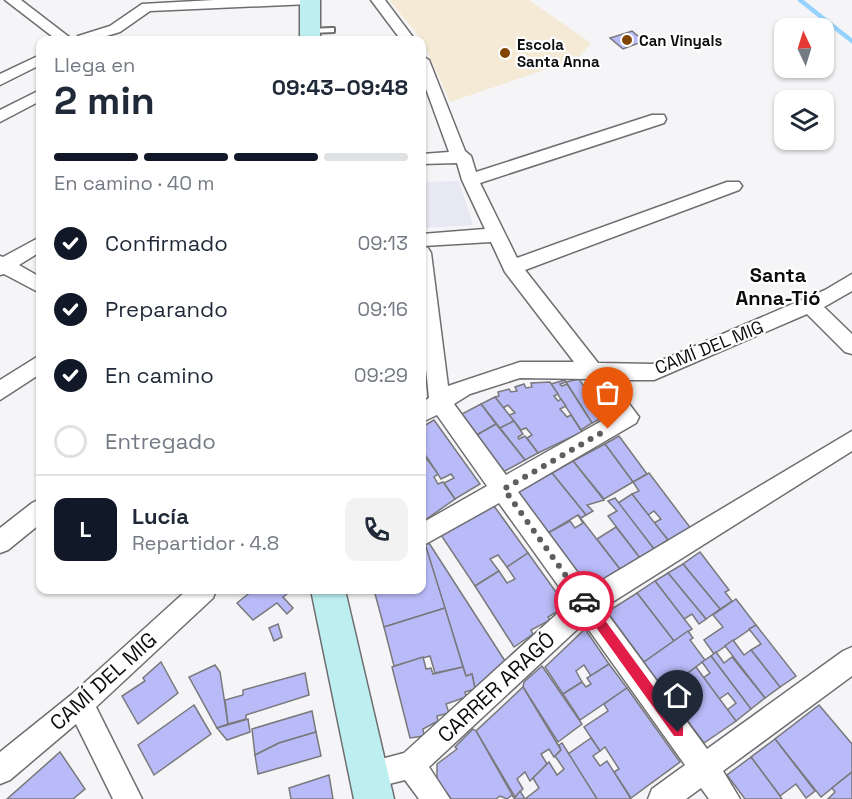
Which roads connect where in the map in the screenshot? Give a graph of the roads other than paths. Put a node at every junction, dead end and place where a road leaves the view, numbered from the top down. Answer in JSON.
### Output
{"nodes":[{"id":1,"x":13,"y":0,"type":"edge"},
{"id":2,"x":135,"y":0,"type":"edge"},
{"id":3,"x":310,"y":0,"type":"edge"},
{"id":4,"x":378,"y":0,"type":"edge"},
{"id":5,"x":219,"y":2,"type":"edge"},
{"id":6,"x":0,"y":8,"type":"edge"},
{"id":7,"x":331,"y":30,"type":"dead end"},
{"id":8,"x":117,"y":35,"type":"edge"},
{"id":9,"x":61,"y":36,"type":"edge"},
{"id":10,"x":87,"y":36,"type":"edge"},
{"id":11,"x":310,"y":36,"type":"edge"},
{"id":12,"x":405,"y":36,"type":"edge"},
{"id":13,"x":36,"y":60,"type":"edge"},
{"id":14,"x":426,"y":70,"type":"edge"},
{"id":15,"x":4,"y":74,"type":"edge"},
{"id":16,"x":36,"y":97,"type":"edge"},
{"id":17,"x":0,"y":117,"type":"edge"},
{"id":18,"x":658,"y":119,"type":"dead end"},
{"id":19,"x":459,"y":157,"type":"junction"},
{"id":20,"x":426,"y":159,"type":"edge"},
{"id":21,"x":470,"y":180,"type":"junction"},
{"id":22,"x":733,"y":186,"type":"dead end"},
{"id":23,"x":497,"y":235,"type":"junction"},
{"id":24,"x":426,"y":240,"type":"edge"},
{"id":25,"x":36,"y":246,"type":"edge"},
{"id":26,"x":2,"y":265,"type":"edge"},
{"id":27,"x":512,"y":267,"type":"junction"},
{"id":28,"x":852,"y":281,"type":"edge"},
{"id":29,"x":36,"y":284,"type":"edge"},
{"id":30,"x":810,"y":304,"type":"junction"},
{"id":31,"x":426,"y":321,"type":"edge"},
{"id":32,"x":852,"y":346,"type":"edge"},
{"id":33,"x":36,"y":366,"type":"edge"},
{"id":34,"x":595,"y":371,"type":"junction"},
{"id":35,"x":0,"y":391,"type":"edge"},
{"id":36,"x":431,"y":407,"type":"edge"},
{"id":37,"x":852,"y":440,"type":"edge"},
{"id":38,"x":504,"y":489,"type":"junction"},
{"id":39,"x":36,"y":513,"type":"edge"},
{"id":40,"x":426,"y":534,"type":"edge"},
{"id":41,"x":0,"y":542,"type":"edge"},
{"id":42,"x":200,"y":594,"type":"edge"},
{"id":43,"x":329,"y":594,"type":"edge"},
{"id":44,"x":586,"y":604,"type":"junction"},
{"id":45,"x":852,"y":660,"type":"edge"},
{"id":46,"x":80,"y":704,"type":"junction"},
{"id":47,"x":411,"y":765,"type":"junction"},
{"id":48,"x":703,"y":766,"type":"junction"},
{"id":49,"x":0,"y":770,"type":"edge"},
{"id":50,"x":371,"y":787,"type":"edge"},
{"id":51,"x":128,"y":799,"type":"edge"},
{"id":52,"x":436,"y":799,"type":"edge"},
{"id":53,"x":662,"y":799,"type":"edge"},
{"id":54,"x":726,"y":799,"type":"edge"}],
"edges":[{"from":1,"to":6,"type":"street"},
{"from":1,"to":9,"type":"street"},
{"from":2,"to":10,"type":"street"},
{"from":3,"to":5,"type":"street"},
{"from":3,"to":11,"type":"street"},
{"from":4,"to":12,"type":"street"},
{"from":5,"to":8,"type":"street"},
{"from":7,"to":11,"type":"lane"},
{"from":13,"to":15,"type":"street"},
{"from":14,"to":19,"type":"street"},
{"from":16,"to":17,"type":"street"},
{"from":18,"to":21,"type":"street"},
{"from":19,"to":20,"type":"street"},
{"from":19,"to":21,"type":"street"},
{"from":21,"to":23,"type":"street"},
{"from":22,"to":27,"type":"street"},
{"from":23,"to":24,"type":"street"},
{"from":23,"to":27,"type":"street"},
{"from":25,"to":26,"type":"street"},
{"from":26,"to":29,"type":"street"},
{"from":27,"to":34,"type":"street"},
{"from":28,"to":30,"type":"street","name":"CAMÍ DEL MIG"},
{"from":30,"to":32,"type":"street"},
{"from":30,"to":34,"type":"street","name":"CAMÍ DEL MIG"},
{"from":31,"to":36,"type":"street"},
{"from":33,"to":35,"type":"street"},
{"from":34,"to":36,"type":"street","name":"CAMÍ DEL MIG"},
{"from":34,"to":38,"type":"street"},
{"from":36,"to":38,"type":"street"},
{"from":37,"to":44,"type":"street","name":"CARRER ARAGÓ"},
{"from":38,"to":40,"type":"street"},
{"from":38,"to":44,"type":"street"},
{"from":39,"to":41,"type":"street"},
{"from":42,"to":46,"type":"street","name":"CAMÍ DEL MIG"},
{"from":43,"to":50,"type":"street"},
{"from":44,"to":47,"type":"street","name":"CARRER ARAGÓ"},
{"from":44,"to":48,"type":"street"},
{"from":45,"to":48,"type":"street"},
{"from":46,"to":49,"type":"street","name":"CAMÍ DEL MIG"},
{"from":46,"to":51,"type":"street"},
{"from":47,"to":50,"type":"street","name":"CARRER ARAGÓ"},
{"from":47,"to":52,"type":"street"},
{"from":48,"to":53,"type":"street"},
{"from":48,"to":54,"type":"street"}]}
